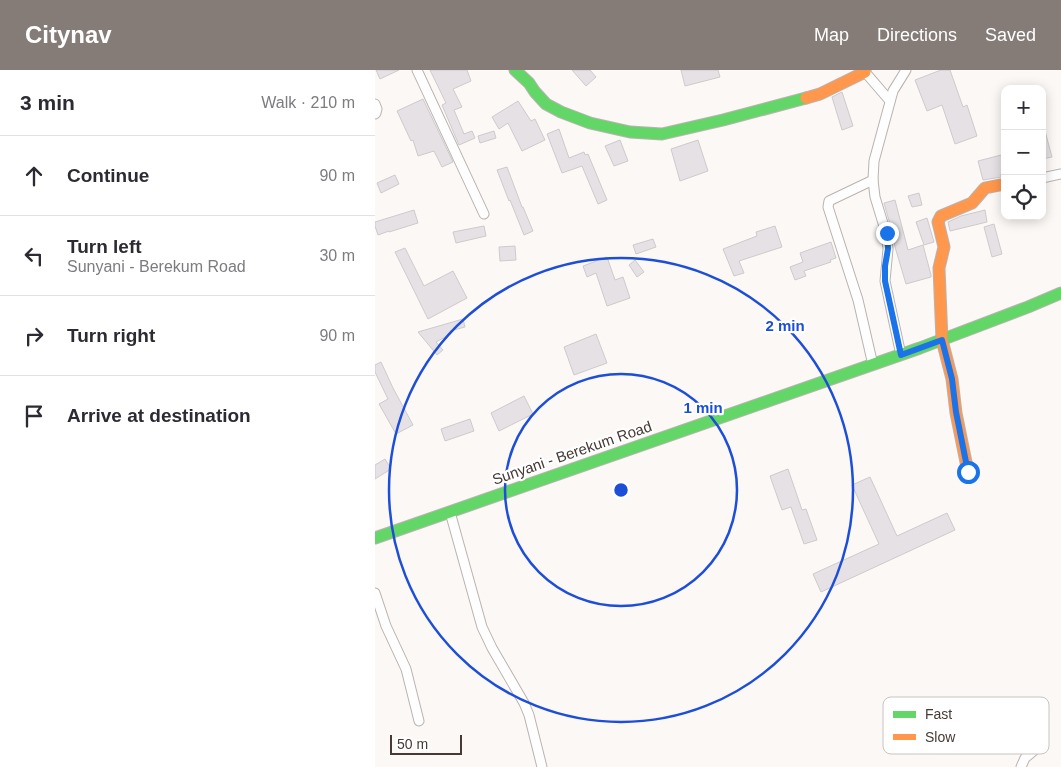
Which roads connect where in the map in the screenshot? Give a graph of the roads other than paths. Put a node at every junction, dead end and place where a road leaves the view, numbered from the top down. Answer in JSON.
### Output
{"nodes":[{"id":1,"x":417,"y":70,"type":"edge"},
{"id":2,"x":515,"y":70,"type":"edge"},
{"id":3,"x":906,"y":70,"type":"edge"},
{"id":4,"x":865,"y":71,"type":"edge"},
{"id":5,"x":890,"y":101,"type":"junction"},
{"id":6,"x":375,"y":104,"type":"edge"},
{"id":7,"x":375,"y":114,"type":"edge"},
{"id":8,"x":1061,"y":174,"type":"edge"},
{"id":9,"x":1046,"y":177,"type":"edge"},
{"id":10,"x":873,"y":180,"type":"junction"},
{"id":11,"x":1001,"y":185,"type":"edge"},
{"id":12,"x":484,"y":214,"type":"dead end"},
{"id":13,"x":1061,"y":293,"type":"edge"},
{"id":14,"x":942,"y":340,"type":"junction"},
{"id":15,"x":901,"y":355,"type":"junction"},
{"id":16,"x":873,"y":365,"type":"junction"},
{"id":17,"x":968,"y":472,"type":"dead end"},
{"id":18,"x":450,"y":512,"type":"junction"},
{"id":19,"x":375,"y":538,"type":"edge"},
{"id":20,"x":375,"y":592,"type":"edge"},
{"id":21,"x":419,"y":721,"type":"dead end"},
{"id":22,"x":1030,"y":754,"type":"edge"},
{"id":23,"x":542,"y":767,"type":"edge"},
{"id":24,"x":1021,"y":767,"type":"edge"}],
"edges":[{"from":1,"to":12,"type":"street"},
{"from":2,"to":4,"type":"main road"},
{"from":3,"to":5,"type":"street"},
{"from":4,"to":5,"type":"street"},
{"from":5,"to":10,"type":"street"},
{"from":6,"to":7,"type":"street"},
{"from":8,"to":9,"type":"street"},
{"from":10,"to":15,"type":"street"},
{"from":10,"to":16,"type":"street"},
{"from":11,"to":14,"type":"main road"},
{"from":13,"to":14,"type":"main road","name":"Sunyani - Berekum Road"},
{"from":14,"to":15,"type":"main road","name":"Sunyani - Berekum Road"},
{"from":14,"to":17,"type":"main road"},
{"from":15,"to":16,"type":"main road","name":"Sunyani - Berekum Road"},
{"from":16,"to":18,"type":"main road","name":"Sunyani - Berekum Road"},
{"from":18,"to":19,"type":"main road","name":"Sunyani - Berekum Road"},
{"from":18,"to":23,"type":"street"},
{"from":20,"to":21,"type":"street"},
{"from":22,"to":24,"type":"street"}]}
